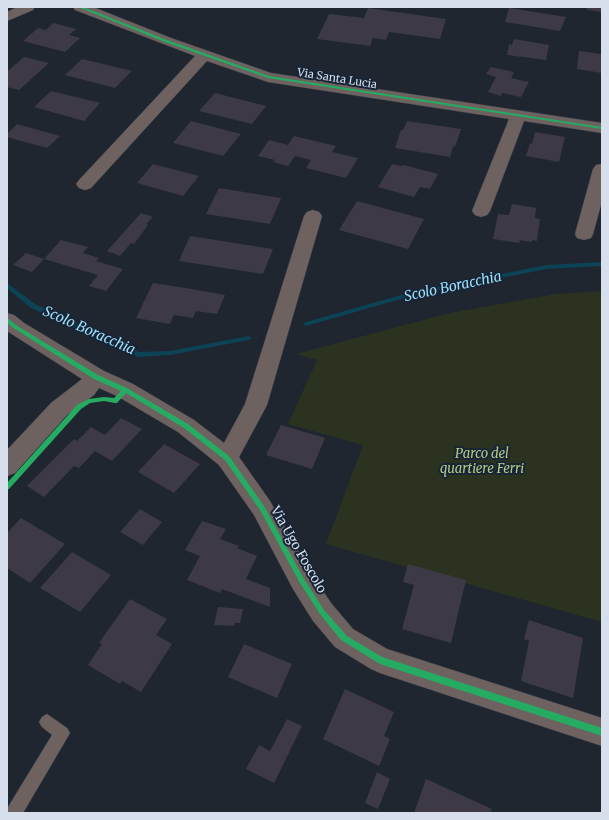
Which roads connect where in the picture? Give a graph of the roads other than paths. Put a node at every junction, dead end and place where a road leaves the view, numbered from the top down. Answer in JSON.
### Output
{"nodes":[{"id":1,"x":28,"y":7,"type":"edge"},
{"id":2,"x":80,"y":7,"type":"edge"},
{"id":3,"x":7,"y":17,"type":"edge"},
{"id":4,"x":204,"y":55,"type":"junction"},
{"id":5,"x":519,"y":116,"type":"junction"},
{"id":6,"x":602,"y":128,"type":"edge"},
{"id":7,"x":602,"y":169,"type":"edge"},
{"id":8,"x":84,"y":184,"type":"dead end"},
{"id":9,"x":481,"y":211,"type":"dead end"},
{"id":10,"x":313,"y":216,"type":"dead end"},
{"id":11,"x":584,"y":234,"type":"dead end"},
{"id":12,"x":7,"y":320,"type":"edge"},
{"id":13,"x":96,"y":377,"type":"junction"},
{"id":14,"x":227,"y":458,"type":"junction"},
{"id":15,"x":7,"y":466,"type":"edge"},
{"id":16,"x":47,"y":722,"type":"dead end"},
{"id":17,"x":602,"y":732,"type":"edge"},
{"id":18,"x":14,"y":813,"type":"edge"}],
"edges":[{"from":1,"to":3,"type":"street"},
{"from":2,"to":4,"type":"street","name":"Via Santa Lucia"},
{"from":4,"to":5,"type":"street","name":"Via Santa Lucia"},
{"from":4,"to":8,"type":"street"},
{"from":5,"to":6,"type":"street","name":"Via Santa Lucia"},
{"from":5,"to":9,"type":"street"},
{"from":7,"to":11,"type":"street"},
{"from":10,"to":14,"type":"street"},
{"from":12,"to":13,"type":"street","name":"Via Ugo Foscolo"},
{"from":13,"to":14,"type":"street","name":"Via Ugo Foscolo"},
{"from":13,"to":15,"type":"street"},
{"from":14,"to":17,"type":"street","name":"Via Ugo Foscolo"},
{"from":16,"to":18,"type":"lane"}]}
